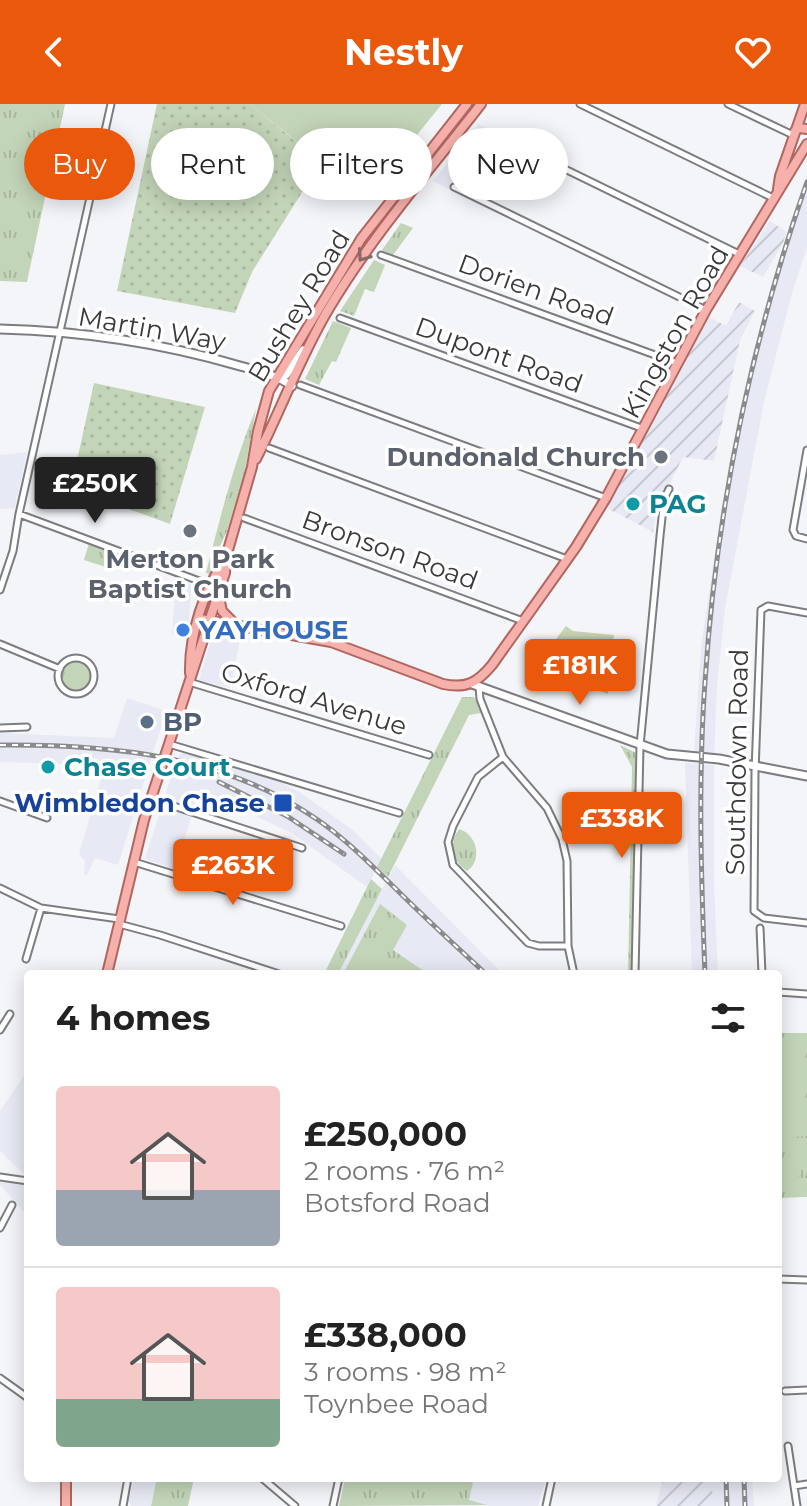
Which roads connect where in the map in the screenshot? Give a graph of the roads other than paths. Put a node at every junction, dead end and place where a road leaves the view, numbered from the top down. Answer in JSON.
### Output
{"nodes":[{"id":1,"x":111,"y":104,"type":"edge"},
{"id":2,"x":467,"y":104,"type":"edge"},
{"id":3,"x":481,"y":104,"type":"edge"},
{"id":4,"x":580,"y":104,"type":"edge"},
{"id":5,"x":728,"y":104,"type":"edge"},
{"id":6,"x":805,"y":104,"type":"edge"},
{"id":7,"x":807,"y":129,"type":"edge"},
{"id":8,"x":794,"y":133,"type":"junction"},
{"id":9,"x":807,"y":144,"type":"edge"},
{"id":10,"x":789,"y":149,"type":"junction"},
{"id":11,"x":801,"y":156,"type":"junction"},
{"id":12,"x":568,"y":171,"type":"edge"},
{"id":13,"x":776,"y":194,"type":"junction"},
{"id":14,"x":481,"y":200,"type":"edge"},
{"id":15,"x":739,"y":254,"type":"junction"},
{"id":16,"x":381,"y":255,"type":"dead end"},
{"id":17,"x":706,"y":310,"type":"junction"},
{"id":18,"x":340,"y":318,"type":"dead end"},
{"id":19,"x":0,"y":329,"type":"edge"},
{"id":20,"x":61,"y":332,"type":"junction"},
{"id":21,"x":314,"y":338,"type":"junction"},
{"id":22,"x":678,"y":364,"type":"junction"},
{"id":23,"x":278,"y":378,"type":"junction"},
{"id":24,"x":296,"y":385,"type":"junction"},
{"id":25,"x":645,"y":429,"type":"junction"},
{"id":26,"x":269,"y":448,"type":"dead end"},
{"id":27,"x":807,"y":450,"type":"edge"},
{"id":28,"x":252,"y":467,"type":"junction"},
{"id":29,"x":669,"y":489,"type":"dead end"},
{"id":30,"x":606,"y":498,"type":"junction"},
{"id":31,"x":19,"y":514,"type":"junction"},
{"id":32,"x":244,"y":518,"type":"dead end"},
{"id":33,"x":807,"y":539,"type":"edge"},
{"id":34,"x":226,"y":557,"type":"junction"},
{"id":35,"x":568,"y":559,"type":"junction"},
{"id":36,"x":210,"y":585,"type":"junction"},
{"id":37,"x":0,"y":590,"type":"edge"},
{"id":38,"x":219,"y":593,"type":"junction"},
{"id":39,"x":807,"y":613,"type":"edge"},
{"id":40,"x":205,"y":620,"type":"junction"},
{"id":41,"x":523,"y":621,"type":"junction"},
{"id":42,"x":237,"y":625,"type":"junction"},
{"id":43,"x":0,"y":644,"type":"edge"},
{"id":44,"x":60,"y":669,"type":"junction"},
{"id":45,"x":189,"y":678,"type":"junction"},
{"id":46,"x":476,"y":685,"type":"junction"},
{"id":47,"x":27,"y":727,"type":"dead end"},
{"id":48,"x":0,"y":728,"type":"edge"},
{"id":49,"x":168,"y":743,"type":"junction"},
{"id":50,"x":640,"y":746,"type":"junction"},
{"id":51,"x":429,"y":755,"type":"dead end"},
{"id":52,"x":503,"y":757,"type":"junction"},
{"id":53,"x":755,"y":768,"type":"junction"},
{"id":54,"x":807,"y":776,"type":"edge"},
{"id":55,"x":151,"y":799,"type":"junction"},
{"id":56,"x":0,"y":801,"type":"edge"},
{"id":57,"x":399,"y":813,"type":"dead end"},
{"id":58,"x":47,"y":818,"type":"dead end"},
{"id":59,"x":302,"y":848,"type":"dead end"},
{"id":60,"x":133,"y":862,"type":"junction"},
{"id":61,"x":0,"y":888,"type":"edge"},
{"id":62,"x":41,"y":908,"type":"junction"},
{"id":63,"x":118,"y":922,"type":"junction"},
{"id":64,"x":807,"y":923,"type":"edge"},
{"id":65,"x":341,"y":926,"type":"dead end"},
{"id":66,"x":760,"y":928,"type":"dead end"},
{"id":67,"x":568,"y":946,"type":"junction"},
{"id":68,"x":26,"y":959,"type":"dead end"},
{"id":69,"x":108,"y":970,"type":"edge"},
{"id":70,"x":267,"y":970,"type":"edge"},
{"id":71,"x":573,"y":970,"type":"edge"},
{"id":72,"x":635,"y":970,"type":"edge"},
{"id":73,"x":762,"y":970,"type":"edge"},
{"id":74,"x":782,"y":992,"type":"edge"},
{"id":75,"x":807,"y":994,"type":"edge"},
{"id":76,"x":10,"y":1014,"type":"dead end"},
{"id":77,"x":0,"y":1030,"type":"edge"},
{"id":78,"x":0,"y":1177,"type":"edge"},
{"id":79,"x":24,"y":1180,"type":"edge"},
{"id":80,"x":12,"y":1205,"type":"dead end"},
{"id":81,"x":0,"y":1228,"type":"edge"},
{"id":82,"x":782,"y":1279,"type":"edge"},
{"id":83,"x":807,"y":1280,"type":"edge"},
{"id":84,"x":0,"y":1378,"type":"edge"},
{"id":85,"x":807,"y":1390,"type":"edge"},
{"id":86,"x":785,"y":1391,"type":"dead end"},
{"id":87,"x":24,"y":1395,"type":"edge"},
{"id":88,"x":788,"y":1446,"type":"dead end"},
{"id":89,"x":66,"y":1482,"type":"edge"},
{"id":90,"x":127,"y":1482,"type":"edge"},
{"id":91,"x":267,"y":1482,"type":"edge"},
{"id":92,"x":338,"y":1482,"type":"edge"},
{"id":93,"x":551,"y":1482,"type":"edge"},
{"id":94,"x":807,"y":1484,"type":"edge"},
{"id":95,"x":794,"y":1486,"type":"junction"},
{"id":96,"x":123,"y":1503,"type":"edge"},
{"id":97,"x":66,"y":1506,"type":"edge"},
{"id":98,"x":295,"y":1506,"type":"edge"},
{"id":99,"x":333,"y":1506,"type":"edge"},
{"id":100,"x":546,"y":1506,"type":"edge"},
{"id":101,"x":797,"y":1506,"type":"edge"}],
"edges":[{"from":1,"to":20,"type":"street"},
{"from":2,"to":23,"type":"main road","name":"Bushey Road"},
{"from":3,"to":21,"type":"main road","name":"Bushey Road","one_way":true},
{"from":4,"to":13,"type":"street"},
{"from":5,"to":8,"type":"street"},
{"from":6,"to":8,"type":"main road","name":"Kingston Road"},
{"from":7,"to":8,"type":"main road"},
{"from":8,"to":10,"type":"main road","name":"Kingston Road"},
{"from":9,"to":11,"type":"main road","name":"Kingston Road"},
{"from":10,"to":11,"type":"main road"},
{"from":10,"to":13,"type":"main road","name":"Kingston Road"},
{"from":11,"to":13,"type":"main road","name":"Kingston Road"},
{"from":12,"to":15,"type":"street"},
{"from":13,"to":15,"type":"main road","name":"Kingston Road"},
{"from":14,"to":17,"type":"street"},
{"from":15,"to":17,"type":"main road","name":"Kingston Road"},
{"from":16,"to":22,"type":"street","name":"Dorien Road"},
{"from":17,"to":22,"type":"main road","name":"Kingston Road"},
{"from":18,"to":25,"type":"street","name":"Dupont Road"},
{"from":19,"to":20,"type":"main road","name":"Martin Way"},
{"from":20,"to":23,"type":"main road","name":"Martin Way"},
{"from":20,"to":31,"type":"street"},
{"from":21,"to":23,"type":"main road","name":"Bushey Road"},
{"from":21,"to":24,"type":"main road","name":"Bushey Road"},
{"from":22,"to":25,"type":"main road","name":"Kingston Road"},
{"from":23,"to":24,"type":"main road","name":"Martin Way"},
{"from":23,"to":28,"type":"main road","name":"Bushey Road"},
{"from":24,"to":28,"type":"main road","name":"Bushey Road"},
{"from":24,"to":30,"type":"street"},
{"from":25,"to":30,"type":"main road","name":"Kingston Road"},
{"from":26,"to":35,"type":"street"},
{"from":27,"to":33,"type":"street"},
{"from":28,"to":34,"type":"main road","name":"Bushey Road"},
{"from":29,"to":50,"type":"street"},
{"from":30,"to":35,"type":"main road","name":"Kingston Road"},
{"from":31,"to":36,"type":"street"},
{"from":31,"to":37,"type":"street"},
{"from":32,"to":41,"type":"street","name":"Bronson Road"},
{"from":34,"to":36,"type":"main road","name":"Bushey Road"},
{"from":34,"to":38,"type":"main road","name":"Bushey Road"},
{"from":35,"to":41,"type":"main road","name":"Kingston Road"},
{"from":36,"to":40,"type":"main road","name":"Bushey Road"},
{"from":38,"to":40,"type":"main road","name":"Bushey Road"},
{"from":38,"to":42,"type":"main road"},
{"from":39,"to":53,"type":"street","name":"Southdown Road"},
{"from":40,"to":42,"type":"main road"},
{"from":40,"to":45,"type":"main road"},
{"from":41,"to":46,"type":"main road","name":"Kingston Road"},
{"from":42,"to":46,"type":"main road"},
{"from":43,"to":44,"type":"street"},
{"from":44,"to":44,"type":"street"},
{"from":45,"to":49,"type":"main road"},
{"from":45,"to":51,"type":"street","name":"Oxford Avenue"},
{"from":46,"to":50,"type":"main road"},
{"from":46,"to":52,"type":"street"},
{"from":47,"to":48,"type":"street"},
{"from":49,"to":55,"type":"main road"},
{"from":49,"to":57,"type":"street"},
{"from":50,"to":53,"type":"main road"},
{"from":50,"to":72,"type":"street"},
{"from":52,"to":67,"type":"street"},
{"from":52,"to":67,"type":"street"},
{"from":53,"to":54,"type":"main road"},
{"from":53,"to":64,"type":"street","name":"Southdown Road"},
{"from":55,"to":59,"type":"street"},
{"from":55,"to":60,"type":"main road"},
{"from":56,"to":58,"type":"street"},
{"from":60,"to":63,"type":"main road"},
{"from":60,"to":65,"type":"street"},
{"from":61,"to":62,"type":"street"},
{"from":62,"to":63,"type":"street"},
{"from":62,"to":68,"type":"street"},
{"from":63,"to":69,"type":"main road"},
{"from":63,"to":70,"type":"street"},
{"from":66,"to":73,"type":"street"},
{"from":67,"to":71,"type":"street"},
{"from":74,"to":75,"type":"street"},
{"from":76,"to":77,"type":"street"},
{"from":78,"to":79,"type":"street"},
{"from":80,"to":81,"type":"street"},
{"from":82,"to":83,"type":"street"},
{"from":84,"to":87,"type":"street"},
{"from":85,"to":86,"type":"street"},
{"from":88,"to":95,"type":"street"},
{"from":89,"to":97,"type":"main road"},
{"from":90,"to":96,"type":"street"},
{"from":91,"to":98,"type":"street"},
{"from":92,"to":99,"type":"street"},
{"from":93,"to":100,"type":"street"},
{"from":94,"to":95,"type":"street"},
{"from":95,"to":101,"type":"street"}]}
